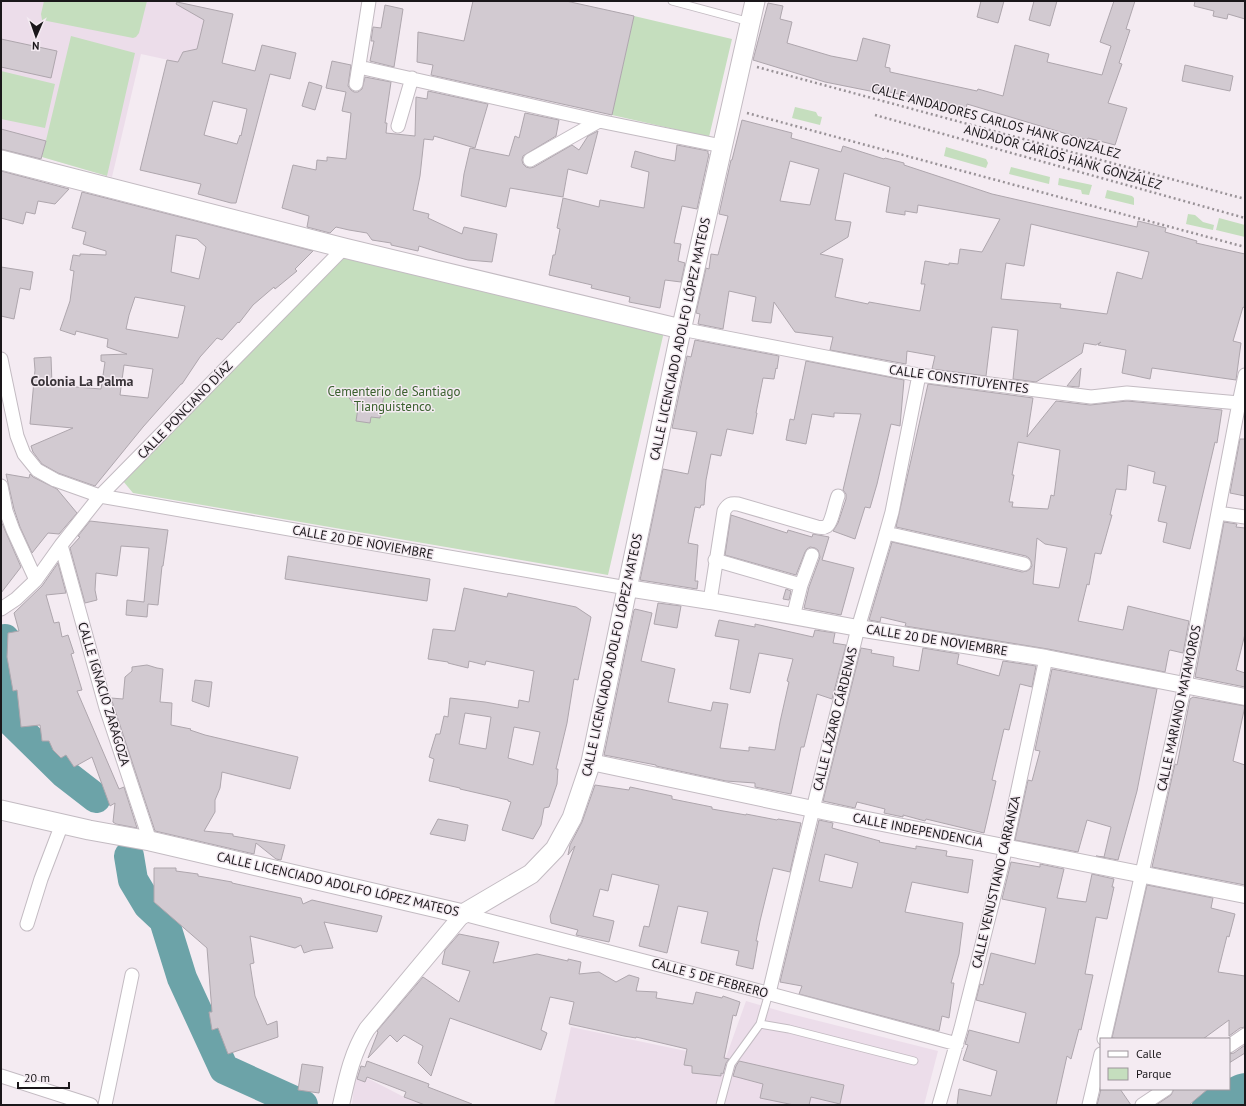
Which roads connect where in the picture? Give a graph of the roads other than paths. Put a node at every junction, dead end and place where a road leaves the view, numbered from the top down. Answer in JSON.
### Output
{"nodes":[{"id":1,"x":370,"y":1,"type":"edge"},
{"id":2,"x":672,"y":1,"type":"edge"},
{"id":3,"x":755,"y":1,"type":"edge"},
{"id":4,"x":750,"y":22,"type":"junction"},
{"id":5,"x":359,"y":66,"type":"junction"},
{"id":6,"x":412,"y":78,"type":"junction"},
{"id":7,"x":356,"y":84,"type":"dead end"},
{"id":8,"x":599,"y":121,"type":"junction"},
{"id":9,"x":398,"y":126,"type":"dead end"},
{"id":10,"x":722,"y":146,"type":"junction"},
{"id":11,"x":1,"y":160,"type":"edge"},
{"id":12,"x":530,"y":160,"type":"dead end"},
{"id":13,"x":344,"y":248,"type":"junction"},
{"id":14,"x":681,"y":329,"type":"junction"},
{"id":15,"x":1,"y":359,"type":"edge"},
{"id":16,"x":918,"y":375,"type":"junction"},
{"id":17,"x":1245,"y":375,"type":"edge"},
{"id":18,"x":1239,"y":403,"type":"junction"},
{"id":19,"x":1,"y":486,"type":"edge"},
{"id":20,"x":100,"y":496,"type":"junction"},
{"id":21,"x":838,"y":496,"type":"dead end"},
{"id":22,"x":1218,"y":513,"type":"junction"},
{"id":23,"x":1245,"y":517,"type":"edge"},
{"id":24,"x":886,"y":533,"type":"junction"},
{"id":25,"x":61,"y":545,"type":"junction"},
{"id":26,"x":812,"y":555,"type":"dead end"},
{"id":27,"x":716,"y":560,"type":"junction"},
{"id":28,"x":1024,"y":564,"type":"dead end"},
{"id":29,"x":36,"y":580,"type":"junction"},
{"id":30,"x":801,"y":585,"type":"junction"},
{"id":31,"x":627,"y":588,"type":"junction"},
{"id":32,"x":710,"y":601,"type":"junction"},
{"id":33,"x":1,"y":609,"type":"edge"},
{"id":34,"x":793,"y":617,"type":"junction"},
{"id":35,"x":858,"y":628,"type":"junction"},
{"id":36,"x":1046,"y":658,"type":"junction"},
{"id":37,"x":1185,"y":685,"type":"junction"},
{"id":38,"x":1245,"y":697,"type":"edge"},
{"id":39,"x":591,"y":762,"type":"junction"},
{"id":40,"x":813,"y":809,"type":"junction"},
{"id":41,"x":1,"y":810,"type":"edge"},
{"id":42,"x":62,"y":824,"type":"junction"},
{"id":43,"x":150,"y":841,"type":"junction"},
{"id":44,"x":1006,"y":847,"type":"junction"},
{"id":45,"x":1143,"y":874,"type":"junction"},
{"id":46,"x":1245,"y":895,"type":"edge"},
{"id":47,"x":463,"y":914,"type":"junction"},
{"id":48,"x":27,"y":924,"type":"dead end"},
{"id":49,"x":132,"y":975,"type":"dead end"},
{"id":50,"x":769,"y":994,"type":"junction"},
{"id":51,"x":760,"y":1024,"type":"junction"},
{"id":52,"x":1245,"y":1036,"type":"edge"},
{"id":53,"x":1104,"y":1038,"type":"edge"},
{"id":54,"x":957,"y":1044,"type":"junction"},
{"id":55,"x":1230,"y":1045,"type":"edge"},
{"id":56,"x":1100,"y":1058,"type":"edge"},
{"id":57,"x":914,"y":1061,"type":"dead end"},
{"id":58,"x":1,"y":1076,"type":"edge"},
{"id":59,"x":1164,"y":1090,"type":"edge"},
{"id":60,"x":91,"y":1105,"type":"edge"},
{"id":61,"x":105,"y":1105,"type":"edge"},
{"id":62,"x":341,"y":1105,"type":"edge"},
{"id":63,"x":720,"y":1105,"type":"edge"},
{"id":64,"x":939,"y":1105,"type":"edge"},
{"id":65,"x":1089,"y":1105,"type":"edge"},
{"id":66,"x":1142,"y":1105,"type":"edge"}],
"edges":[{"from":1,"to":5,"type":"street"},
{"from":2,"to":4,"type":"lane"},
{"from":3,"to":4,"type":"main road","name":"CALLE LICENCIADO ADOLFO LÓPEZ MATEOS"},
{"from":4,"to":10,"type":"main road","name":"CALLE LICENCIADO ADOLFO LÓPEZ MATEOS"},
{"from":5,"to":6,"type":"street"},
{"from":5,"to":7,"type":"street"},
{"from":6,"to":8,"type":"street"},
{"from":6,"to":9,"type":"street"},
{"from":8,"to":10,"type":"street"},
{"from":8,"to":12,"type":"street"},
{"from":10,"to":14,"type":"main road","name":"CALLE LICENCIADO ADOLFO LÓPEZ MATEOS"},
{"from":11,"to":13,"type":"main road"},
{"from":13,"to":14,"type":"main road"},
{"from":13,"to":20,"type":"street","name":"CALLE PONCIANO DÍAZ"},
{"from":14,"to":16,"type":"street","name":"CALLE CONSTITUYENTES"},
{"from":14,"to":31,"type":"main road","name":"CALLE LICENCIADO ADOLFO LÓPEZ MATEOS"},
{"from":15,"to":20,"type":"street"},
{"from":16,"to":18,"type":"street","name":"CALLE CONSTITUYENTES"},
{"from":16,"to":24,"type":"street","name":"CALLE LÁZARO CÁRDENAS"},
{"from":17,"to":18,"type":"street","name":"CALLE MARIANO MATAMOROS"},
{"from":18,"to":22,"type":"street","name":"CALLE MARIANO MATAMOROS"},
{"from":19,"to":29,"type":"street"},
{"from":20,"to":25,"type":"street","name":"CALLE PONCIANO DÍAZ"},
{"from":20,"to":31,"type":"street","name":"CALLE 20 DE NOVIEMBRE"},
{"from":21,"to":27,"type":"street"},
{"from":22,"to":23,"type":"street"},
{"from":22,"to":37,"type":"street","name":"CALLE MARIANO MATAMOROS"},
{"from":24,"to":28,"type":"street"},
{"from":24,"to":35,"type":"street","name":"CALLE LÁZARO CÁRDENAS"},
{"from":25,"to":29,"type":"street","name":"CALLE PONCIANO DÍAZ"},
{"from":25,"to":43,"type":"street","name":"CALLE IGNACIO ZARAGOZA"},
{"from":26,"to":30,"type":"street"},
{"from":27,"to":30,"type":"street"},
{"from":27,"to":32,"type":"street"},
{"from":29,"to":33,"type":"street","name":"CALLE PONCIANO DÍAZ"},
{"from":30,"to":34,"type":"street"},
{"from":31,"to":32,"type":"street","name":"CALLE 20 DE NOVIEMBRE"},
{"from":31,"to":39,"type":"main road","name":"CALLE LICENCIADO ADOLFO LÓPEZ MATEOS"},
{"from":32,"to":34,"type":"street","name":"CALLE 20 DE NOVIEMBRE"},
{"from":34,"to":35,"type":"street","name":"CALLE 20 DE NOVIEMBRE"},
{"from":35,"to":36,"type":"street","name":"CALLE 20 DE NOVIEMBRE"},
{"from":35,"to":40,"type":"street","name":"CALLE LÁZARO CÁRDENAS"},
{"from":36,"to":37,"type":"street","name":"CALLE 20 DE NOVIEMBRE"},
{"from":36,"to":44,"type":"street","name":"CALLE VENUSTIANO CARRANZA"},
{"from":37,"to":38,"type":"street","name":"CALLE 20 DE NOVIEMBRE"},
{"from":37,"to":45,"type":"street","name":"CALLE MARIANO MATAMOROS"},
{"from":39,"to":40,"type":"street","name":"CALLE INDEPENDENCIA"},
{"from":39,"to":47,"type":"main road","name":"CALLE LICENCIADO ADOLFO LÓPEZ MATEOS"},
{"from":40,"to":44,"type":"street","name":"CALLE INDEPENDENCIA"},
{"from":40,"to":50,"type":"street","name":"CALLE LÁZARO CÁRDENAS"},
{"from":41,"to":42,"type":"main road","name":"CALLE LICENCIADO ADOLFO LÓPEZ MATEOS"},
{"from":42,"to":43,"type":"main road","name":"CALLE LICENCIADO ADOLFO LÓPEZ MATEOS"},
{"from":42,"to":48,"type":"street"},
{"from":43,"to":47,"type":"main road","name":"CALLE LICENCIADO ADOLFO LÓPEZ MATEOS"},
{"from":44,"to":45,"type":"street","name":"CALLE INDEPENDENCIA"},
{"from":44,"to":54,"type":"street","name":"CALLE VENUSTIANO CARRANZA"},
{"from":45,"to":46,"type":"street","name":"CALLE INDEPENDENCIA"},
{"from":45,"to":53,"type":"street","name":"CALLE MARIANO MATAMOROS"},
{"from":47,"to":50,"type":"street","name":"CALLE 5 DE FEBRERO"},
{"from":47,"to":62,"type":"street"},
{"from":49,"to":61,"type":"street"},
{"from":50,"to":51,"type":"lane"},
{"from":50,"to":54,"type":"street","name":"CALLE 5 DE FEBRERO"},
{"from":51,"to":57,"type":"lane"},
{"from":51,"to":63,"type":"lane"},
{"from":52,"to":55,"type":"street"},
{"from":54,"to":64,"type":"street","name":"CALLE VENUSTIANO CARRANZA"},
{"from":56,"to":65,"type":"street"},
{"from":58,"to":60,"type":"street"},
{"from":59,"to":66,"type":"street"}]}
